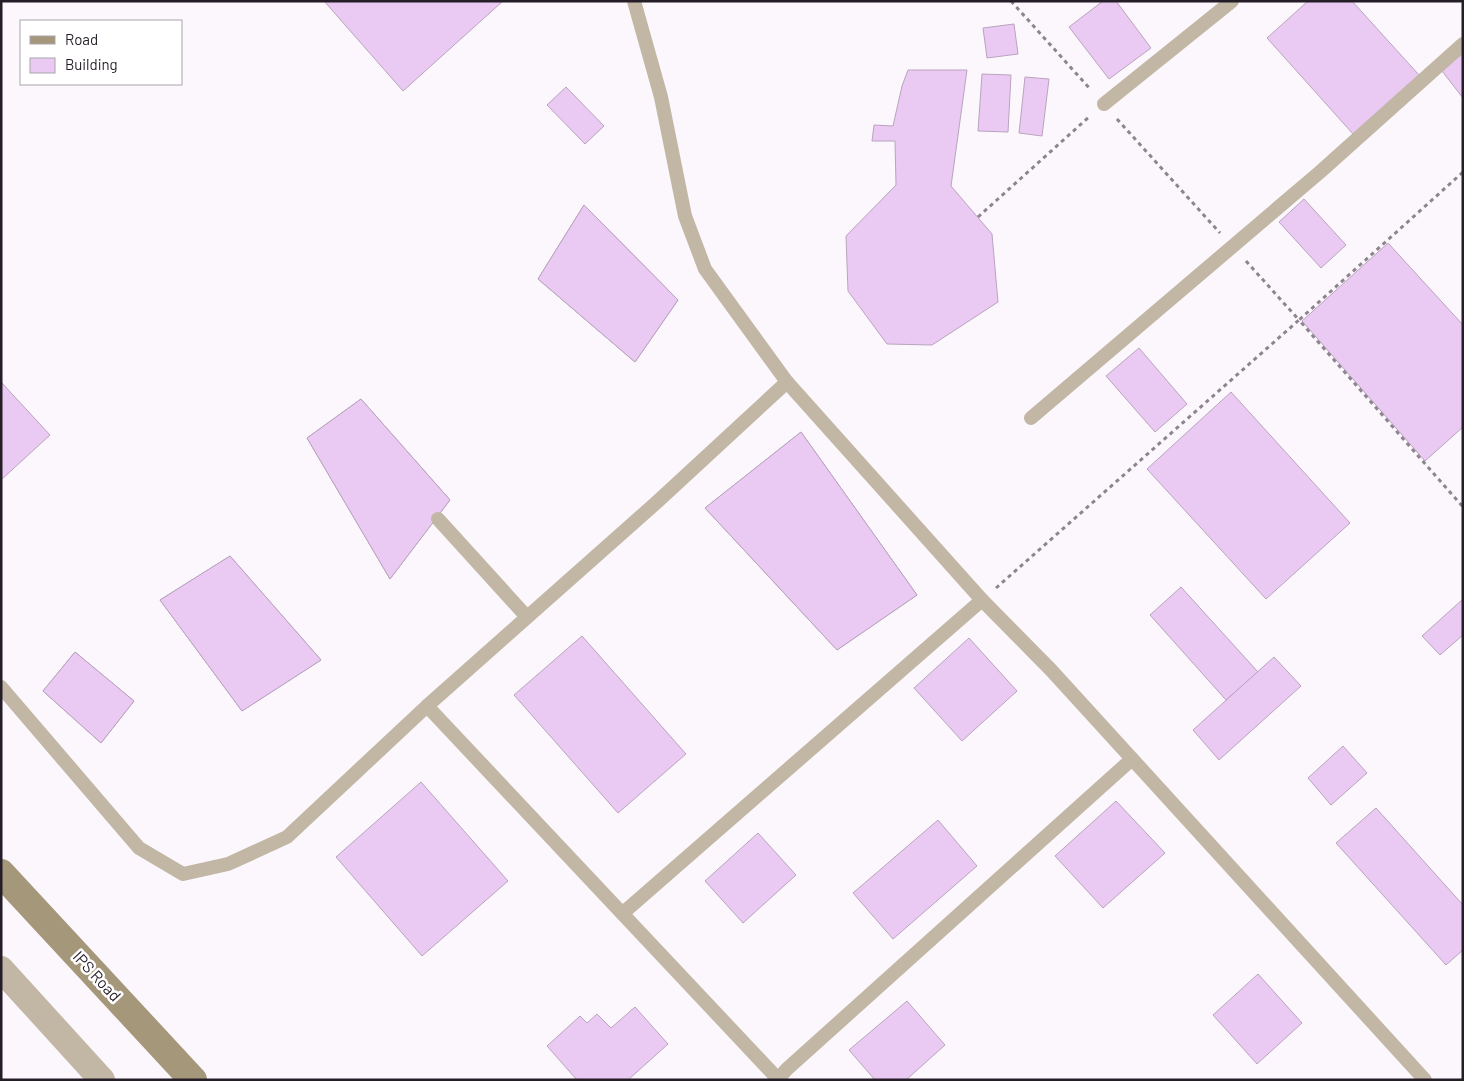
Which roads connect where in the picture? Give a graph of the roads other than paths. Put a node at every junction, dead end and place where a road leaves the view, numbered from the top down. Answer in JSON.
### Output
{"nodes":[{"id":1,"x":634,"y":1,"type":"edge"},
{"id":2,"x":1232,"y":1,"type":"edge"},
{"id":3,"x":1463,"y":44,"type":"edge"},
{"id":4,"x":1104,"y":104,"type":"road end"},
{"id":5,"x":787,"y":382,"type":"junction"},
{"id":6,"x":1031,"y":418,"type":"dead end"},
{"id":7,"x":438,"y":519,"type":"dead end"},
{"id":8,"x":982,"y":600,"type":"junction"},
{"id":9,"x":527,"y":618,"type":"junction"},
{"id":10,"x":1,"y":687,"type":"edge"},
{"id":11,"x":427,"y":706,"type":"junction"},
{"id":12,"x":1132,"y":759,"type":"junction"},
{"id":13,"x":1,"y":873,"type":"edge"},
{"id":14,"x":623,"y":914,"type":"junction"},
{"id":15,"x":1,"y":969,"type":"edge"},
{"id":16,"x":777,"y":1079,"type":"edge"},
{"id":17,"x":102,"y":1080,"type":"edge"},
{"id":18,"x":193,"y":1080,"type":"edge"},
{"id":19,"x":1425,"y":1080,"type":"edge"}],
"edges":[{"from":1,"to":5,"type":"lane"},
{"from":2,"to":4,"type":"lane"},
{"from":3,"to":6,"type":"lane"},
{"from":5,"to":8,"type":"lane"},
{"from":5,"to":9,"type":"lane"},
{"from":7,"to":9,"type":"lane"},
{"from":8,"to":12,"type":"lane"},
{"from":8,"to":14,"type":"lane"},
{"from":9,"to":11,"type":"lane"},
{"from":10,"to":11,"type":"lane"},
{"from":11,"to":14,"type":"lane"},
{"from":12,"to":16,"type":"lane"},
{"from":12,"to":19,"type":"lane"},
{"from":13,"to":18,"type":"street","name":"IPS Road"},
{"from":14,"to":16,"type":"lane"},
{"from":15,"to":17,"type":"street"}]}
